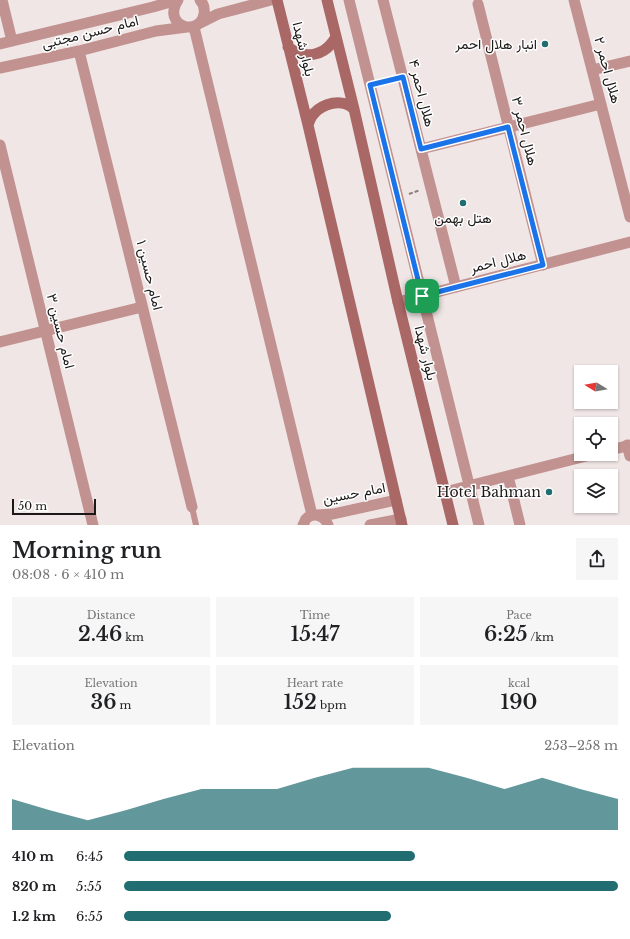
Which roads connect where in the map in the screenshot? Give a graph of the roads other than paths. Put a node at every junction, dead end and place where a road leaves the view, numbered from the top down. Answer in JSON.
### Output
{"nodes":[{"id":1,"x":2,"y":0,"type":"edge"},
{"id":2,"x":178,"y":0,"type":"edge"},
{"id":3,"x":200,"y":0,"type":"edge"},
{"id":4,"x":272,"y":0,"type":"edge"},
{"id":5,"x":277,"y":0,"type":"edge"},
{"id":6,"x":327,"y":0,"type":"edge"},
{"id":7,"x":349,"y":0,"type":"edge"},
{"id":8,"x":383,"y":0,"type":"edge"},
{"id":9,"x":574,"y":0,"type":"edge"},
{"id":10,"x":478,"y":4,"type":"dead end"},
{"id":11,"x":193,"y":26,"type":"junction"},
{"id":12,"x":336,"y":36,"type":"junction"},
{"id":13,"x":12,"y":41,"type":"junction"},
{"id":14,"x":0,"y":44,"type":"edge"},
{"id":15,"x":288,"y":47,"type":"junction"},
{"id":16,"x":79,"y":51,"type":"junction"},
{"id":17,"x":630,"y":61,"type":"edge"},
{"id":18,"x":0,"y":68,"type":"edge"},
{"id":19,"x":592,"y":70,"type":"junction"},
{"id":20,"x":601,"y":104,"type":"junction"},
{"id":21,"x":354,"y":109,"type":"junction"},
{"id":22,"x":308,"y":125,"type":"junction"},
{"id":23,"x":508,"y":127,"type":"junction"},
{"id":24,"x":0,"y":145,"type":"edge"},
{"id":25,"x":421,"y":149,"type":"junction"},
{"id":26,"x":630,"y":217,"type":"edge"},
{"id":27,"x":630,"y":242,"type":"edge"},
{"id":28,"x":543,"y":265,"type":"junction"},
{"id":29,"x":456,"y":287,"type":"junction"},
{"id":30,"x":422,"y":296,"type":"junction"},
{"id":31,"x":398,"y":302,"type":"junction"},
{"id":32,"x":142,"y":306,"type":"junction"},
{"id":33,"x":46,"y":331,"type":"junction"},
{"id":34,"x":0,"y":342,"type":"edge"},
{"id":35,"x":629,"y":449,"type":"edge"},
{"id":36,"x":618,"y":450,"type":"edge"},
{"id":37,"x":574,"y":459,"type":"edge"},
{"id":38,"x":508,"y":476,"type":"junction"},
{"id":39,"x":469,"y":486,"type":"junction"},
{"id":40,"x":445,"y":492,"type":"junction"},
{"id":41,"x":396,"y":500,"type":"junction"},
{"id":42,"x":192,"y":507,"type":"joint"},
{"id":43,"x":315,"y":515,"type":"junction"},
{"id":44,"x":402,"y":522,"type":"edge"},
{"id":45,"x":93,"y":525,"type":"edge"},
{"id":46,"x":196,"y":525,"type":"edge"},
{"id":47,"x":303,"y":525,"type":"edge"},
{"id":48,"x":328,"y":525,"type":"edge"},
{"id":49,"x":370,"y":525,"type":"edge"},
{"id":50,"x":453,"y":525,"type":"edge"},
{"id":51,"x":479,"y":525,"type":"edge"},
{"id":52,"x":520,"y":525,"type":"edge"}],
"edges":[{"from":1,"to":13,"type":"street"},
{"from":2,"to":11,"type":"street"},
{"from":2,"to":13,"type":"street","name":"امام حسن مجتبی"},
{"from":3,"to":11,"type":"street"},
{"from":4,"to":11,"type":"street","name":"امام حسن مجتبی"},
{"from":5,"to":15,"type":"main road","name":"بلوار شهدا"},
{"from":6,"to":12,"type":"main road","name":"بلوار شهدا"},
{"from":7,"to":30,"type":"street"},
{"from":8,"to":25,"type":"street","name":"هلال احمر ۴"},
{"from":9,"to":19,"type":"street","name":"هلال احمر ۲"},
{"from":10,"to":23,"type":"street","name":"هلال احمر ۳"},
{"from":11,"to":16,"type":"street","name":"امام حسن مجتبی"},
{"from":11,"to":43,"type":"street"},
{"from":12,"to":15,"type":"main road"},
{"from":12,"to":21,"type":"main road","name":"بلوار شهدا"},
{"from":13,"to":14,"type":"street","name":"امام حسن مجتبی"},
{"from":15,"to":22,"type":"main road","name":"بلوار شهدا"},
{"from":16,"to":18,"type":"street","name":"امام حسن مجتبی"},
{"from":16,"to":32,"type":"street","name":"امام حسین ۱"},
{"from":17,"to":19,"type":"street"},
{"from":19,"to":20,"type":"street","name":"هلال احمر ۲"},
{"from":20,"to":23,"type":"street"},
{"from":20,"to":26,"type":"street","name":"هلال احمر ۲"},
{"from":21,"to":22,"type":"main road"},
{"from":21,"to":31,"type":"main road","name":"بلوار شهدا"},
{"from":22,"to":41,"type":"main road","name":"بلوار شهدا"},
{"from":23,"to":25,"type":"street"},
{"from":23,"to":28,"type":"street","name":"هلال احمر ۳"},
{"from":24,"to":33,"type":"street","name":"امام حسین ۳"},
{"from":25,"to":29,"type":"street","name":"هلال احمر ۴"},
{"from":27,"to":28,"type":"street","name":"هلال احمر"},
{"from":28,"to":29,"type":"street","name":"هلال احمر"},
{"from":29,"to":30,"type":"street","name":"هلال احمر"},
{"from":30,"to":31,"type":"street","name":"هلال احمر"},
{"from":30,"to":39,"type":"street"},
{"from":31,"to":40,"type":"main road","name":"بلوار شهدا"},
{"from":32,"to":33,"type":"street"},
{"from":32,"to":42,"type":"street","name":"امام حسین ۱"},
{"from":33,"to":34,"type":"street"},
{"from":33,"to":45,"type":"street","name":"امام حسین ۳"},
{"from":35,"to":36,"type":"street"},
{"from":37,"to":38,"type":"street"},
{"from":38,"to":39,"type":"street"},
{"from":38,"to":52,"type":"street"},
{"from":39,"to":40,"type":"street"},
{"from":39,"to":51,"type":"street"},
{"from":40,"to":50,"type":"main road","name":"بلوار شهدا"},
{"from":41,"to":43,"type":"street","name":"امام حسین"},
{"from":41,"to":44,"type":"main road","name":"بلوار شهدا"},
{"from":42,"to":46,"type":"lane"},
{"from":43,"to":47,"type":"street"},
{"from":43,"to":48,"type":"street"},
{"from":44,"to":49,"type":"street"}]}
